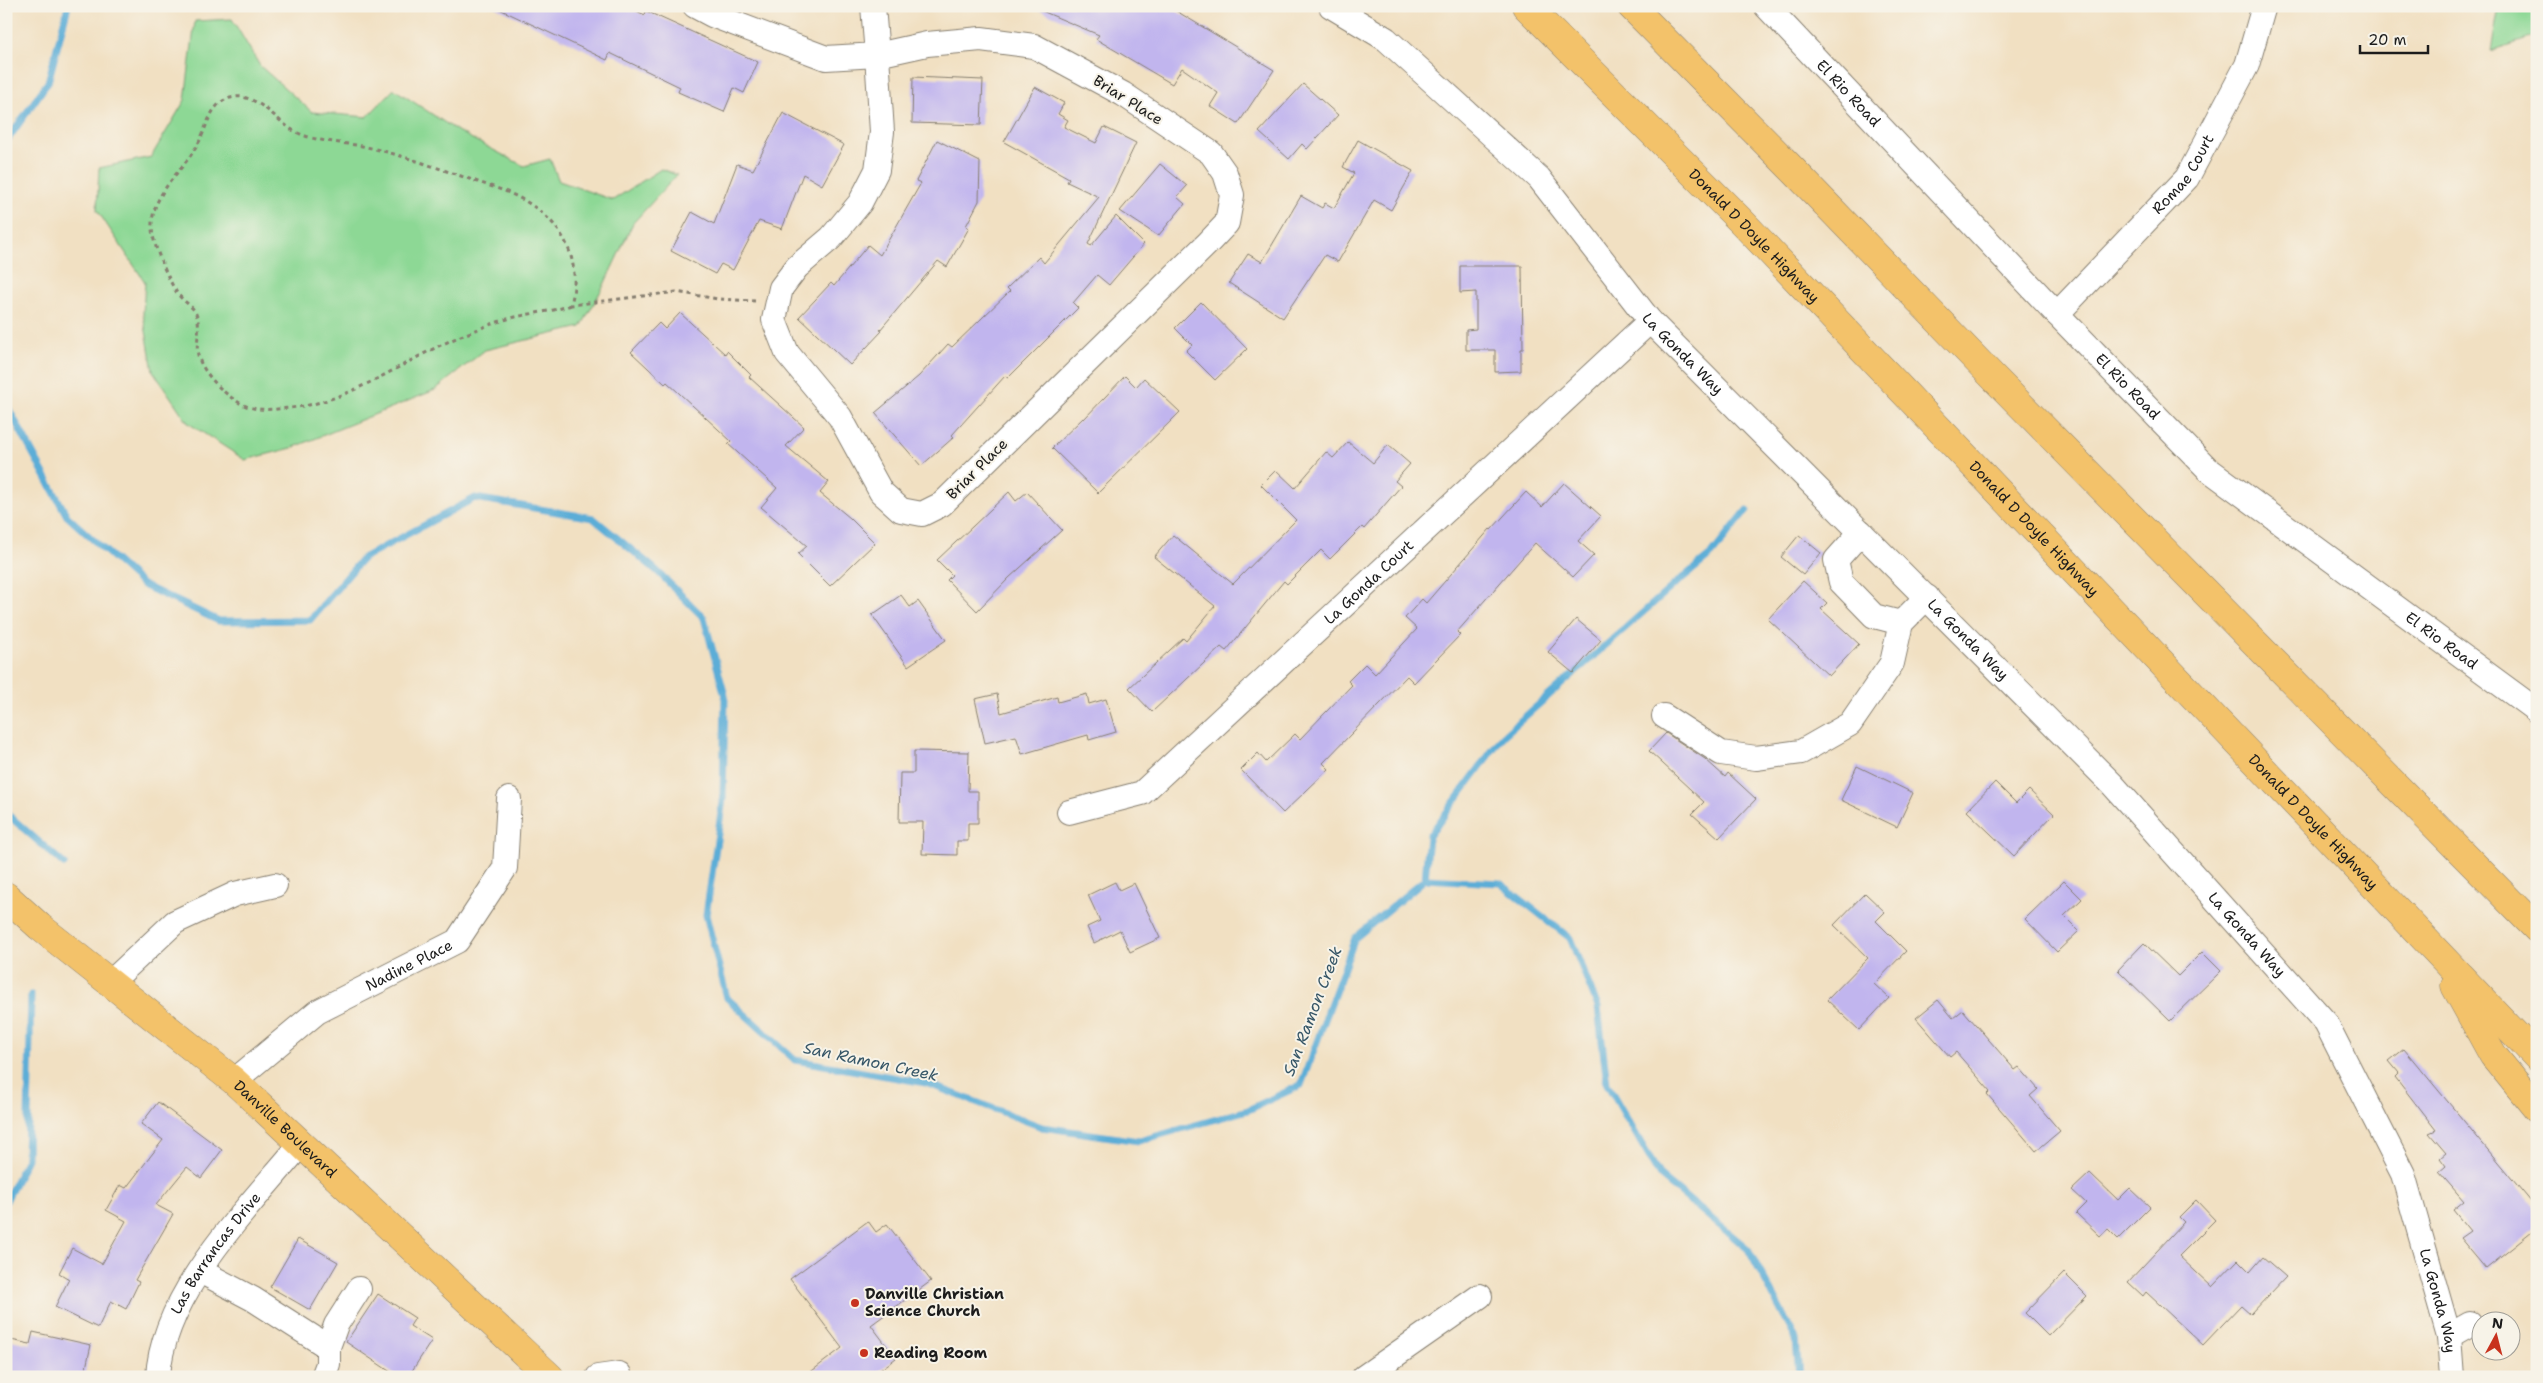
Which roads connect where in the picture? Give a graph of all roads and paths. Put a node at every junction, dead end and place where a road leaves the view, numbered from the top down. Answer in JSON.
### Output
{"nodes":[{"id":1,"x":694,"y":6,"type":"edge"},
{"id":2,"x":873,"y":6,"type":"edge"},
{"id":3,"x":1331,"y":6,"type":"edge"},
{"id":4,"x":1526,"y":6,"type":"edge"},
{"id":5,"x":1631,"y":6,"type":"edge"},
{"id":6,"x":1766,"y":6,"type":"edge"},
{"id":7,"x":2264,"y":6,"type":"edge"},
{"id":8,"x":877,"y":55,"type":"junction"},
{"id":9,"x":778,"y":302,"type":"junction"},
{"id":10,"x":571,"y":305,"type":"junction"},
{"id":11,"x":2057,"y":314,"type":"junction"},
{"id":12,"x":1650,"y":321,"type":"junction"},
{"id":13,"x":1861,"y":532,"type":"junction"},
{"id":14,"x":1927,"y":597,"type":"junction"},
{"id":15,"x":1901,"y":623,"type":"junction"},
{"id":16,"x":2537,"y":711,"type":"edge"},
{"id":17,"x":1664,"y":716,"type":"dead end"},
{"id":18,"x":509,"y":799,"type":"dead end"},
{"id":19,"x":1069,"y":812,"type":"dead end"},
{"id":20,"x":275,"y":885,"type":"dead end"},
{"id":21,"x":6,"y":896,"type":"edge"},
{"id":22,"x":2537,"y":929,"type":"edge"},
{"id":23,"x":2438,"y":954,"type":"junction"},
{"id":24,"x":110,"y":983,"type":"junction"},
{"id":25,"x":2537,"y":1057,"type":"edge"},
{"id":26,"x":234,"y":1081,"type":"junction"},
{"id":27,"x":2537,"y":1109,"type":"edge"},
{"id":28,"x":300,"y":1145,"type":"junction"},
{"id":29,"x":200,"y":1270,"type":"junction"},
{"id":30,"x":359,"y":1289,"type":"dead end"},
{"id":31,"x":1480,"y":1296,"type":"dead end"},
{"id":32,"x":2470,"y":1324,"type":"dead end"},
{"id":33,"x":2449,"y":1336,"type":"junction"},
{"id":34,"x":328,"y":1347,"type":"junction"},
{"id":35,"x":158,"y":1377,"type":"edge"},
{"id":36,"x":323,"y":1377,"type":"edge"},
{"id":37,"x":550,"y":1377,"type":"edge"},
{"id":38,"x":598,"y":1377,"type":"edge"},
{"id":39,"x":619,"y":1377,"type":"edge"},
{"id":40,"x":1364,"y":1377,"type":"edge"},
{"id":41,"x":2452,"y":1377,"type":"edge"}],
"edges":[{"from":1,"to":8,"type":"street"},
{"from":2,"to":8,"type":"street"},
{"from":3,"to":12,"type":"street","name":"La Gonda Way"},
{"from":4,"to":23,"type":"main road","name":"Donald D Doyle Highway"},
{"from":5,"to":22,"type":"main road"},
{"from":6,"to":11,"type":"street","name":"El Rio Road"},
{"from":7,"to":11,"type":"street","name":"Romae Court"},
{"from":8,"to":9,"type":"street","name":"Briar Place"},
{"from":8,"to":9,"type":"street","name":"Briar Place"},
{"from":9,"to":10,"type":"path"},
{"from":10,"to":10,"type":"path"},
{"from":11,"to":16,"type":"street","name":"El Rio Road"},
{"from":12,"to":13,"type":"street","name":"La Gonda Way"},
{"from":12,"to":19,"type":"street","name":"La Gonda Court"},
{"from":13,"to":14,"type":"street","name":"La Gonda Way"},
{"from":13,"to":15,"type":"street"},
{"from":14,"to":15,"type":"street"},
{"from":14,"to":33,"type":"street","name":"La Gonda Way"},
{"from":15,"to":17,"type":"street"},
{"from":18,"to":26,"type":"street","name":"Nadine Place"},
{"from":20,"to":24,"type":"street"},
{"from":21,"to":24,"type":"main road","name":"Danville Boulevard"},
{"from":23,"to":25,"type":"main road","name":"Donald D Doyle Highway"},
{"from":23,"to":27,"type":"main road"},
{"from":24,"to":26,"type":"main road","name":"Danville Boulevard"},
{"from":26,"to":28,"type":"main road","name":"Danville Boulevard"},
{"from":28,"to":29,"type":"street","name":"Las Barrancas Drive"},
{"from":28,"to":37,"type":"main road","name":"Danville Boulevard"},
{"from":29,"to":34,"type":"street"},
{"from":29,"to":35,"type":"street","name":"Las Barrancas Drive"},
{"from":30,"to":34,"type":"street"},
{"from":31,"to":40,"type":"street"},
{"from":32,"to":33,"type":"street"},
{"from":33,"to":41,"type":"street","name":"La Gonda Way"},
{"from":34,"to":36,"type":"street"},
{"from":38,"to":39,"type":"street"}]}
